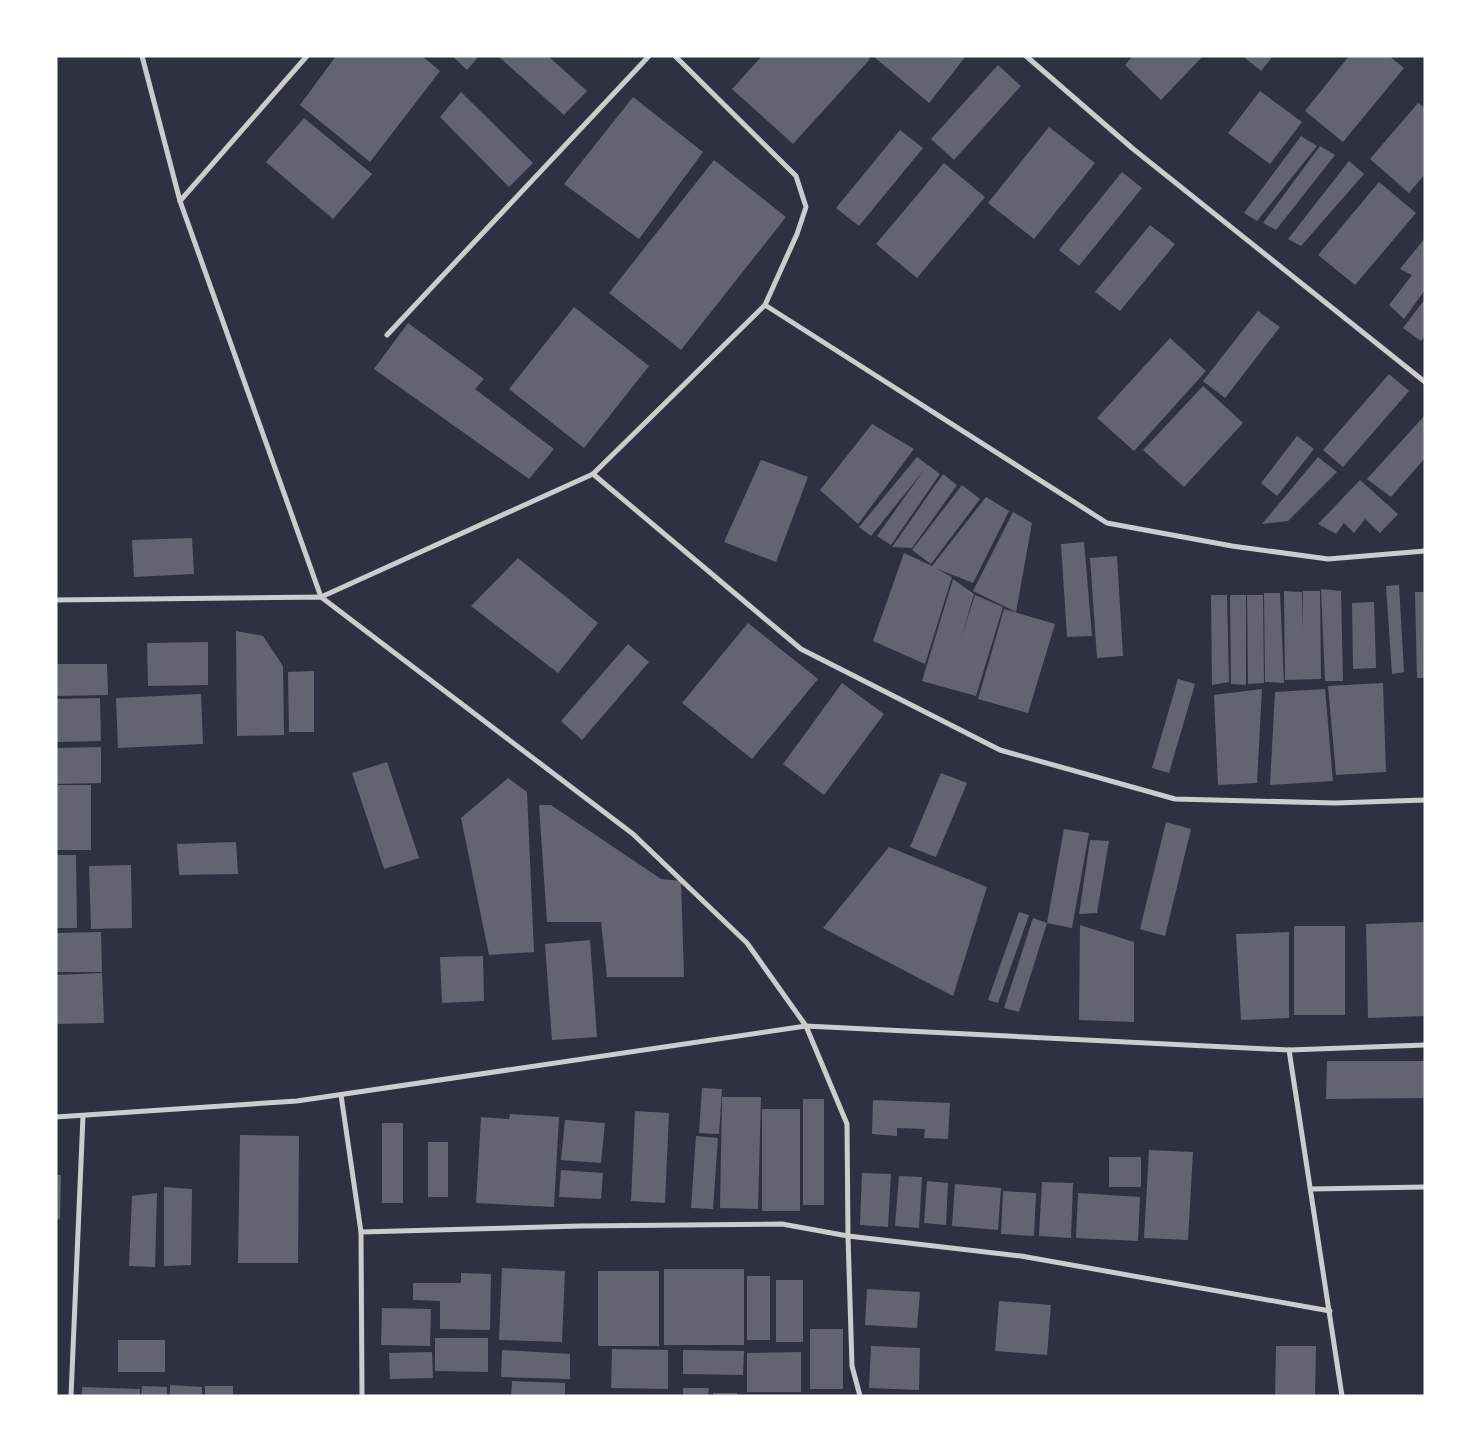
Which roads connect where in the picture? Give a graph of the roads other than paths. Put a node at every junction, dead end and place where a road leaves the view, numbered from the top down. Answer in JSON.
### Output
{"nodes":[{"id":1,"x":142,"y":56,"type":"edge"},
{"id":2,"x":307,"y":56,"type":"edge"},
{"id":3,"x":649,"y":56,"type":"edge"},
{"id":4,"x":675,"y":56,"type":"edge"},
{"id":5,"x":1026,"y":56,"type":"edge"},
{"id":6,"x":180,"y":201,"type":"junction"},
{"id":7,"x":765,"y":305,"type":"junction"},
{"id":8,"x":387,"y":335,"type":"dead end"},
{"id":9,"x":1425,"y":382,"type":"edge"},
{"id":10,"x":593,"y":474,"type":"junction"},
{"id":11,"x":1425,"y":551,"type":"edge"},
{"id":12,"x":321,"y":597,"type":"junction"},
{"id":13,"x":56,"y":600,"type":"edge"},
{"id":14,"x":1425,"y":800,"type":"edge"},
{"id":15,"x":806,"y":1026,"type":"junction"},
{"id":16,"x":1425,"y":1045,"type":"edge"},
{"id":17,"x":1289,"y":1050,"type":"junction"},
{"id":18,"x":340,"y":1095,"type":"junction"},
{"id":19,"x":83,"y":1116,"type":"junction"},
{"id":20,"x":56,"y":1118,"type":"edge"},
{"id":21,"x":1425,"y":1186,"type":"edge"},
{"id":22,"x":1311,"y":1189,"type":"junction"},
{"id":23,"x":361,"y":1232,"type":"junction"},
{"id":24,"x":848,"y":1236,"type":"junction"},
{"id":25,"x":1330,"y":1311,"type":"junction"},
{"id":26,"x":71,"y":1396,"type":"edge"},
{"id":27,"x":362,"y":1396,"type":"edge"},
{"id":28,"x":860,"y":1396,"type":"edge"},
{"id":29,"x":1342,"y":1396,"type":"edge"}],
"edges":[{"from":1,"to":6,"type":"street"},
{"from":2,"to":6,"type":"street"},
{"from":3,"to":8,"type":"street"},
{"from":4,"to":7,"type":"street"},
{"from":5,"to":9,"type":"street"},
{"from":6,"to":12,"type":"street"},
{"from":7,"to":10,"type":"street"},
{"from":7,"to":11,"type":"street"},
{"from":10,"to":12,"type":"street"},
{"from":10,"to":14,"type":"street"},
{"from":12,"to":13,"type":"street"},
{"from":12,"to":15,"type":"street"},
{"from":15,"to":17,"type":"street"},
{"from":15,"to":18,"type":"street"},
{"from":15,"to":24,"type":"street"},
{"from":16,"to":17,"type":"street"},
{"from":17,"to":22,"type":"street"},
{"from":18,"to":19,"type":"street"},
{"from":18,"to":23,"type":"street"},
{"from":19,"to":20,"type":"street"},
{"from":19,"to":26,"type":"street"},
{"from":21,"to":22,"type":"street"},
{"from":22,"to":25,"type":"street"},
{"from":23,"to":24,"type":"street"},
{"from":23,"to":27,"type":"street"},
{"from":24,"to":25,"type":"street"},
{"from":24,"to":28,"type":"street"},
{"from":25,"to":29,"type":"street"}]}
